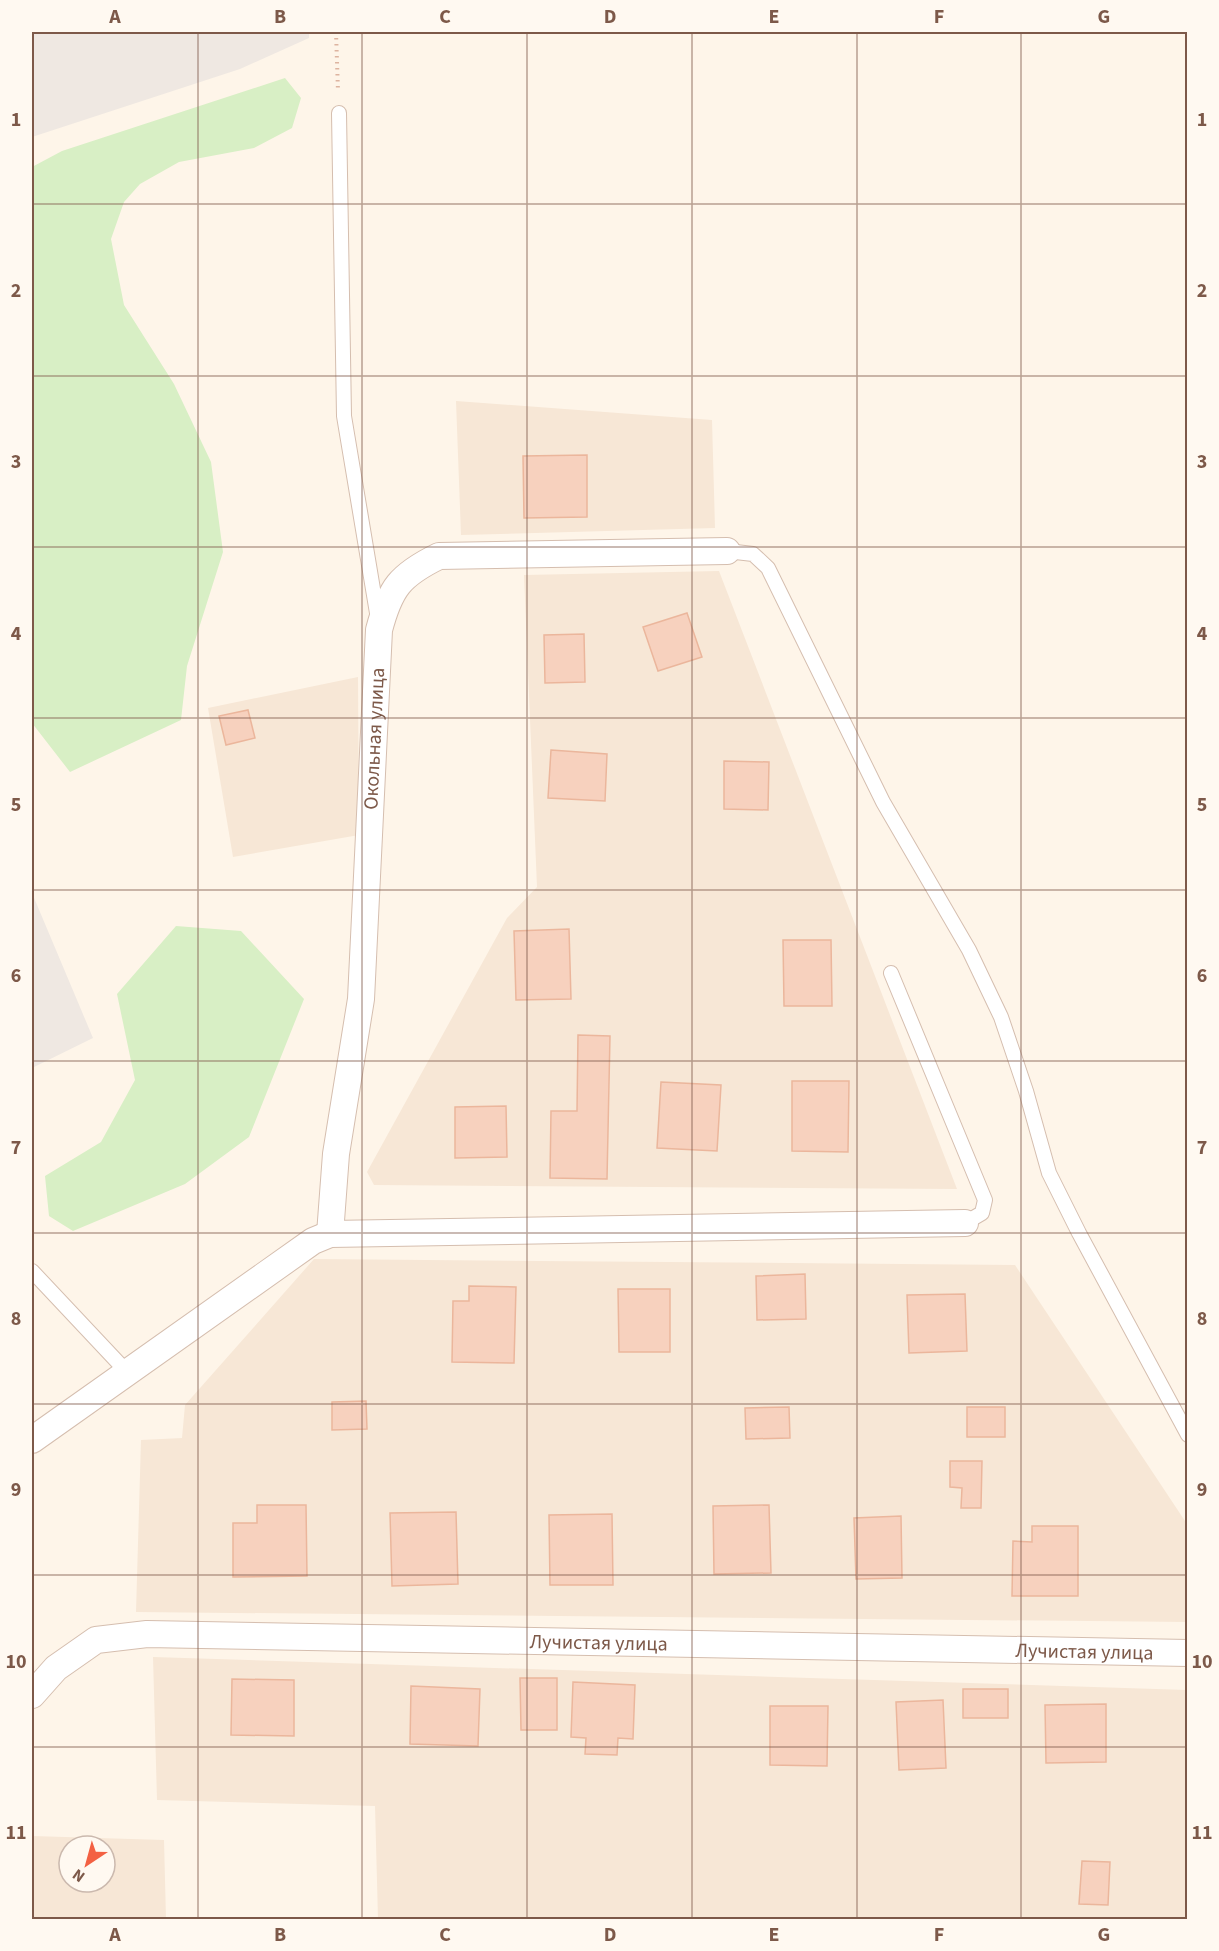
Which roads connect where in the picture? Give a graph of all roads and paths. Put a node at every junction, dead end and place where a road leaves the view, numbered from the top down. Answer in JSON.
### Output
{"nodes":[{"id":1,"x":336,"y":32,"type":"edge"},
{"id":2,"x":339,"y":113,"type":"joint"},
{"id":3,"x":727,"y":551,"type":"joint"},
{"id":4,"x":379,"y":630,"type":"junction"},
{"id":5,"x":891,"y":973,"type":"dead end"},
{"id":6,"x":965,"y":1223,"type":"joint"},
{"id":7,"x":330,"y":1234,"type":"junction"},
{"id":8,"x":32,"y":1271,"type":"edge"},
{"id":9,"x":127,"y":1372,"type":"junction"},
{"id":10,"x":1188,"y":1435,"type":"edge"},
{"id":11,"x":32,"y":1440,"type":"edge"},
{"id":12,"x":1188,"y":1653,"type":"edge"},
{"id":13,"x":32,"y":1695,"type":"edge"}],
"edges":[{"from":1,"to":2,"type":"path"},
{"from":2,"to":4,"type":"lane"},
{"from":3,"to":4,"type":"street","name":"Окольная улица"},
{"from":3,"to":10,"type":"lane"},
{"from":4,"to":7,"type":"street","name":"Окольная улица"},
{"from":5,"to":6,"type":"lane"},
{"from":6,"to":7,"type":"street"},
{"from":7,"to":9,"type":"street"},
{"from":8,"to":9,"type":"lane"},
{"from":9,"to":11,"type":"street"},
{"from":12,"to":13,"type":"street","name":"Лучистая улица"}]}
